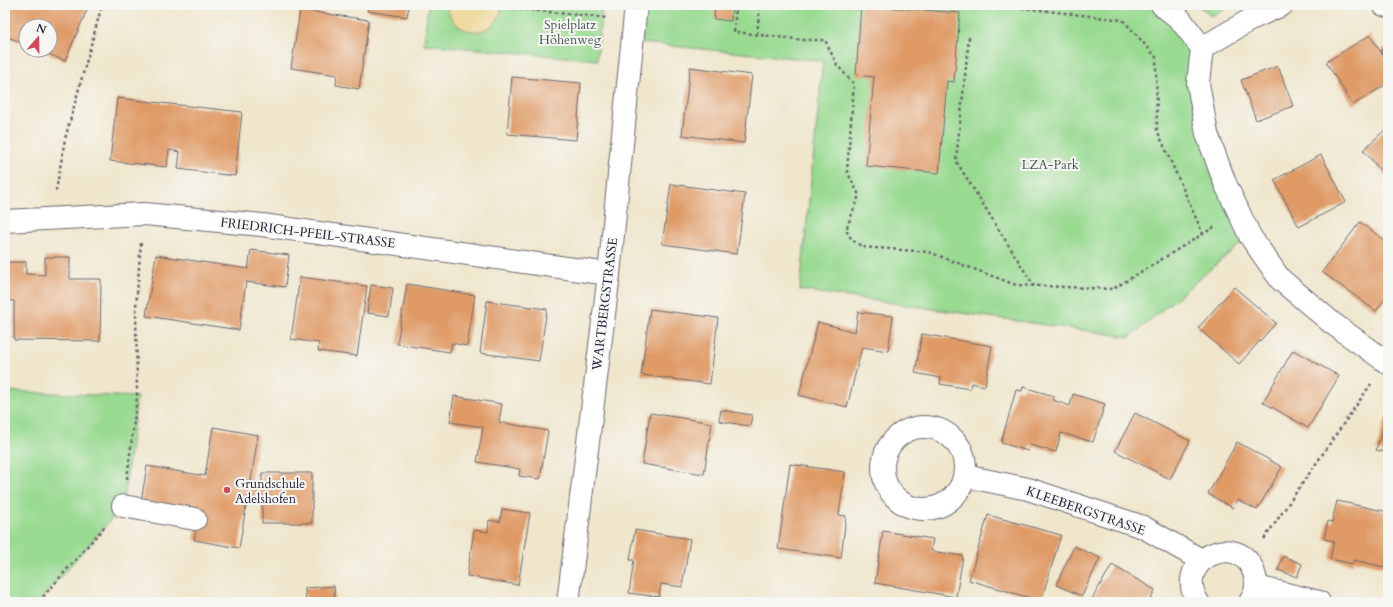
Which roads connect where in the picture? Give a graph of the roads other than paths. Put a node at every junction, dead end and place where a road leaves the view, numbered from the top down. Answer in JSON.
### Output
{"nodes":[{"id":1,"x":1162,"y":5,"type":"edge"},
{"id":2,"x":1282,"y":5,"type":"edge"},
{"id":3,"x":1384,"y":5,"type":"edge"},
{"id":4,"x":1388,"y":6,"type":"edge"},
{"id":5,"x":636,"y":13,"type":"edge"},
{"id":6,"x":1202,"y":48,"type":"junction"},
{"id":7,"x":5,"y":221,"type":"edge"},
{"id":8,"x":608,"y":274,"type":"junction"},
{"id":9,"x":1387,"y":362,"type":"edge"},
{"id":10,"x":965,"y":476,"type":"dead end"},
{"id":11,"x":123,"y":506,"type":"road end"},
{"id":12,"x":195,"y":519,"type":"dead end"},
{"id":13,"x":1201,"y":560,"type":"junction"},
{"id":14,"x":1253,"y":594,"type":"edge"},
{"id":15,"x":568,"y":602,"type":"edge"},
{"id":16,"x":1198,"y":602,"type":"edge"},
{"id":17,"x":1319,"y":602,"type":"edge"}],
"edges":[{"from":1,"to":6,"type":"street"},
{"from":2,"to":6,"type":"street"},
{"from":3,"to":4,"type":"street"},
{"from":5,"to":8,"type":"street","name":"WARTBERGSTRASSE"},
{"from":6,"to":9,"type":"street"},
{"from":7,"to":8,"type":"street","name":"FRIEDRICH-PFEIL-STRASSE"},
{"from":8,"to":15,"type":"street","name":"WARTBERGSTRASSE"},
{"from":10,"to":13,"type":"street","name":"KLEEBERGSTRASSE"},
{"from":11,"to":12,"type":"street"},
{"from":13,"to":14,"type":"street"},
{"from":13,"to":16,"type":"street"},
{"from":14,"to":17,"type":"street"}]}
